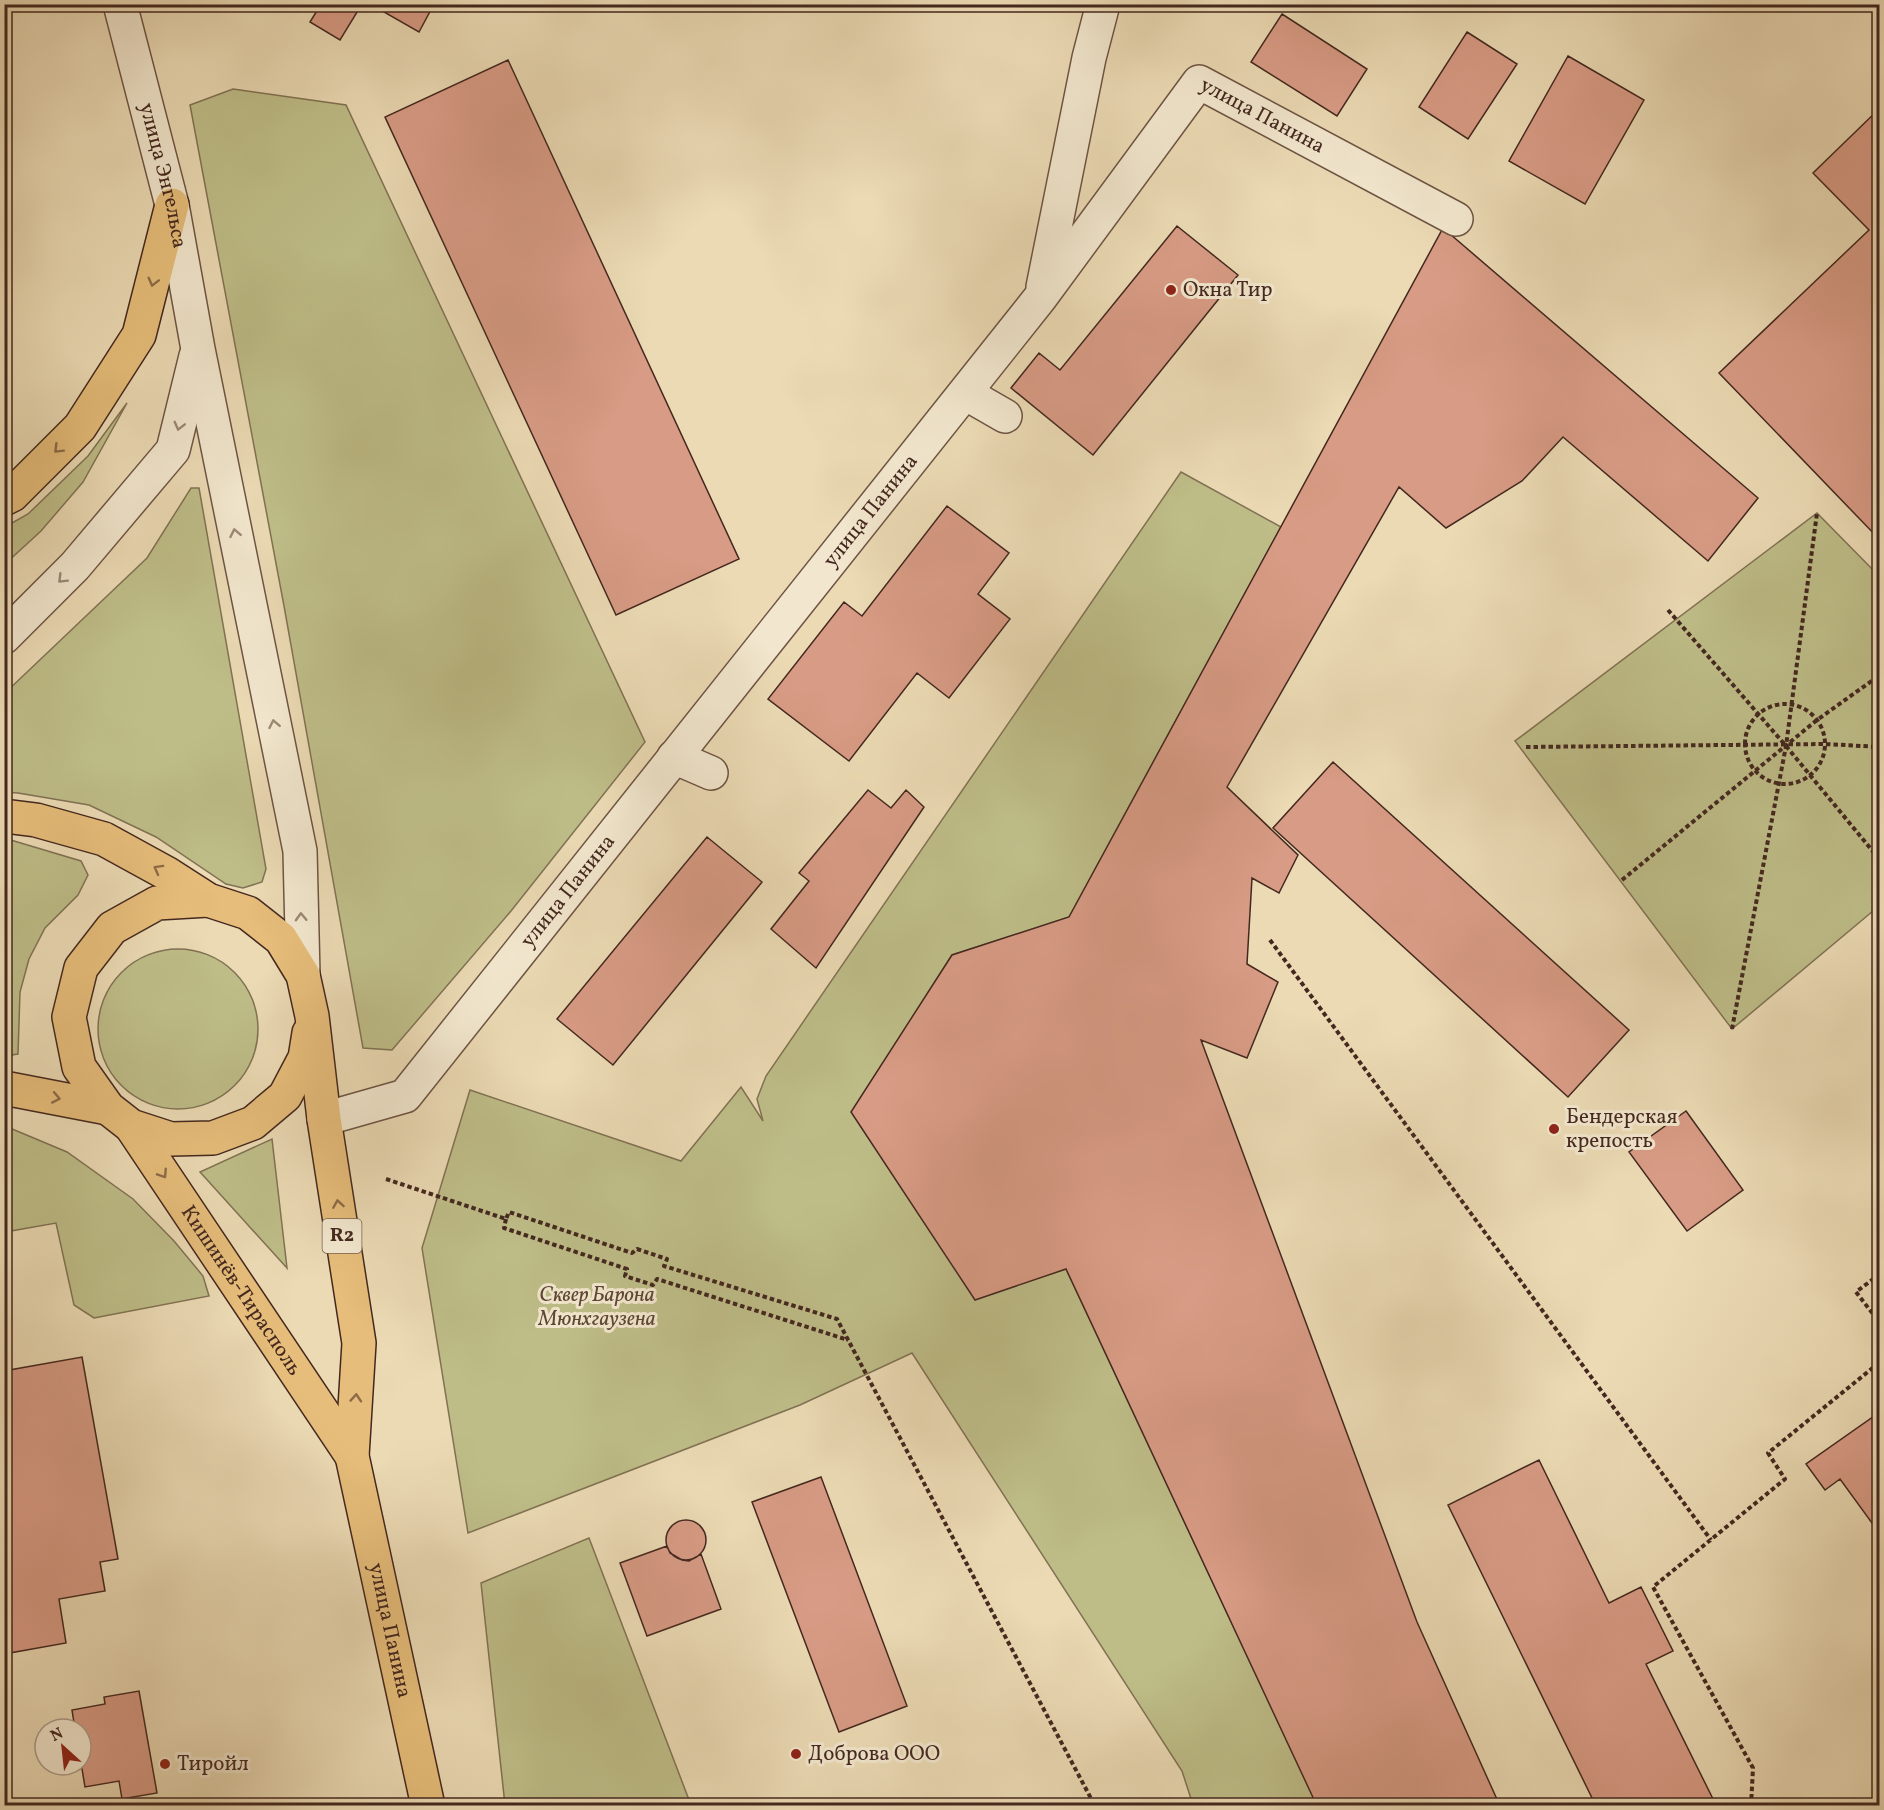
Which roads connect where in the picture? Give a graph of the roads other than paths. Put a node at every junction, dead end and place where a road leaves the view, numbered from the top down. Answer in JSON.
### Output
{"nodes":[{"id":1,"x":120,"y":4,"type":"edge"},
{"id":2,"x":1103,"y":4,"type":"edge"},
{"id":3,"x":172,"y":205,"type":"junction"},
{"id":4,"x":1456,"y":219,"type":"dead end"},
{"id":5,"x":1040,"y":298,"type":"junction"},
{"id":6,"x":198,"y":349,"type":"junction"},
{"id":7,"x":965,"y":393,"type":"junction"},
{"id":8,"x":1005,"y":416,"type":"dead end"},
{"id":9,"x":4,"y":499,"type":"edge"},
{"id":10,"x":4,"y":637,"type":"edge"},
{"id":11,"x":674,"y":758,"type":"junction"},
{"id":12,"x":711,"y":773,"type":"dead end"},
{"id":13,"x":4,"y":816,"type":"edge"},
{"id":14,"x":208,"y":900,"type":"junction"},
{"id":15,"x":303,"y":975,"type":"junction"},
{"id":16,"x":312,"y":1016,"type":"junction"},
{"id":17,"x":4,"y":1088,"type":"edge"},
{"id":18,"x":119,"y":1117,"type":"junction"},
{"id":19,"x":324,"y":1119,"type":"junction"},
{"id":20,"x":352,"y":1456,"type":"junction"},
{"id":21,"x":428,"y":1806,"type":"edge"}],
"edges":[{"from":1,"to":3,"type":"street","name":"улица Энгельса"},
{"from":2,"to":5,"type":"street"},
{"from":3,"to":6,"type":"street","name":"улица Энгельса"},
{"from":3,"to":9,"type":"main road","one_way":true},
{"from":4,"to":5,"type":"street","name":"улица Панина"},
{"from":5,"to":7,"type":"street","name":"улица Панина"},
{"from":6,"to":10,"type":"street","one_way":true},
{"from":15,"to":6,"type":"street","name":"улица Энгельса","one_way":true},
{"from":7,"to":8,"type":"street"},
{"from":7,"to":11,"type":"street","name":"улица Панина"},
{"from":11,"to":12,"type":"street"},
{"from":11,"to":19,"type":"street","name":"улица Панина"},
{"from":14,"to":13,"type":"main road","number":"R2","one_way":true},
{"from":14,"to":15,"type":"main road","number":"R2"},
{"from":14,"to":18,"type":"main road","name":"Кишинёв-Тирасполь"},
{"from":15,"to":16,"type":"main road","number":"R2"},
{"from":16,"to":18,"type":"main road"},
{"from":16,"to":19,"type":"main road","number":"R2"},
{"from":17,"to":18,"type":"main road","one_way":true},
{"from":18,"to":20,"type":"main road","name":"Кишинёв-Тирасполь","number":"R2","one_way":true},
{"from":20,"to":19,"type":"main road","number":"R2","one_way":true},
{"from":20,"to":21,"type":"main road","name":"улица Панина","number":"R2"}]}
